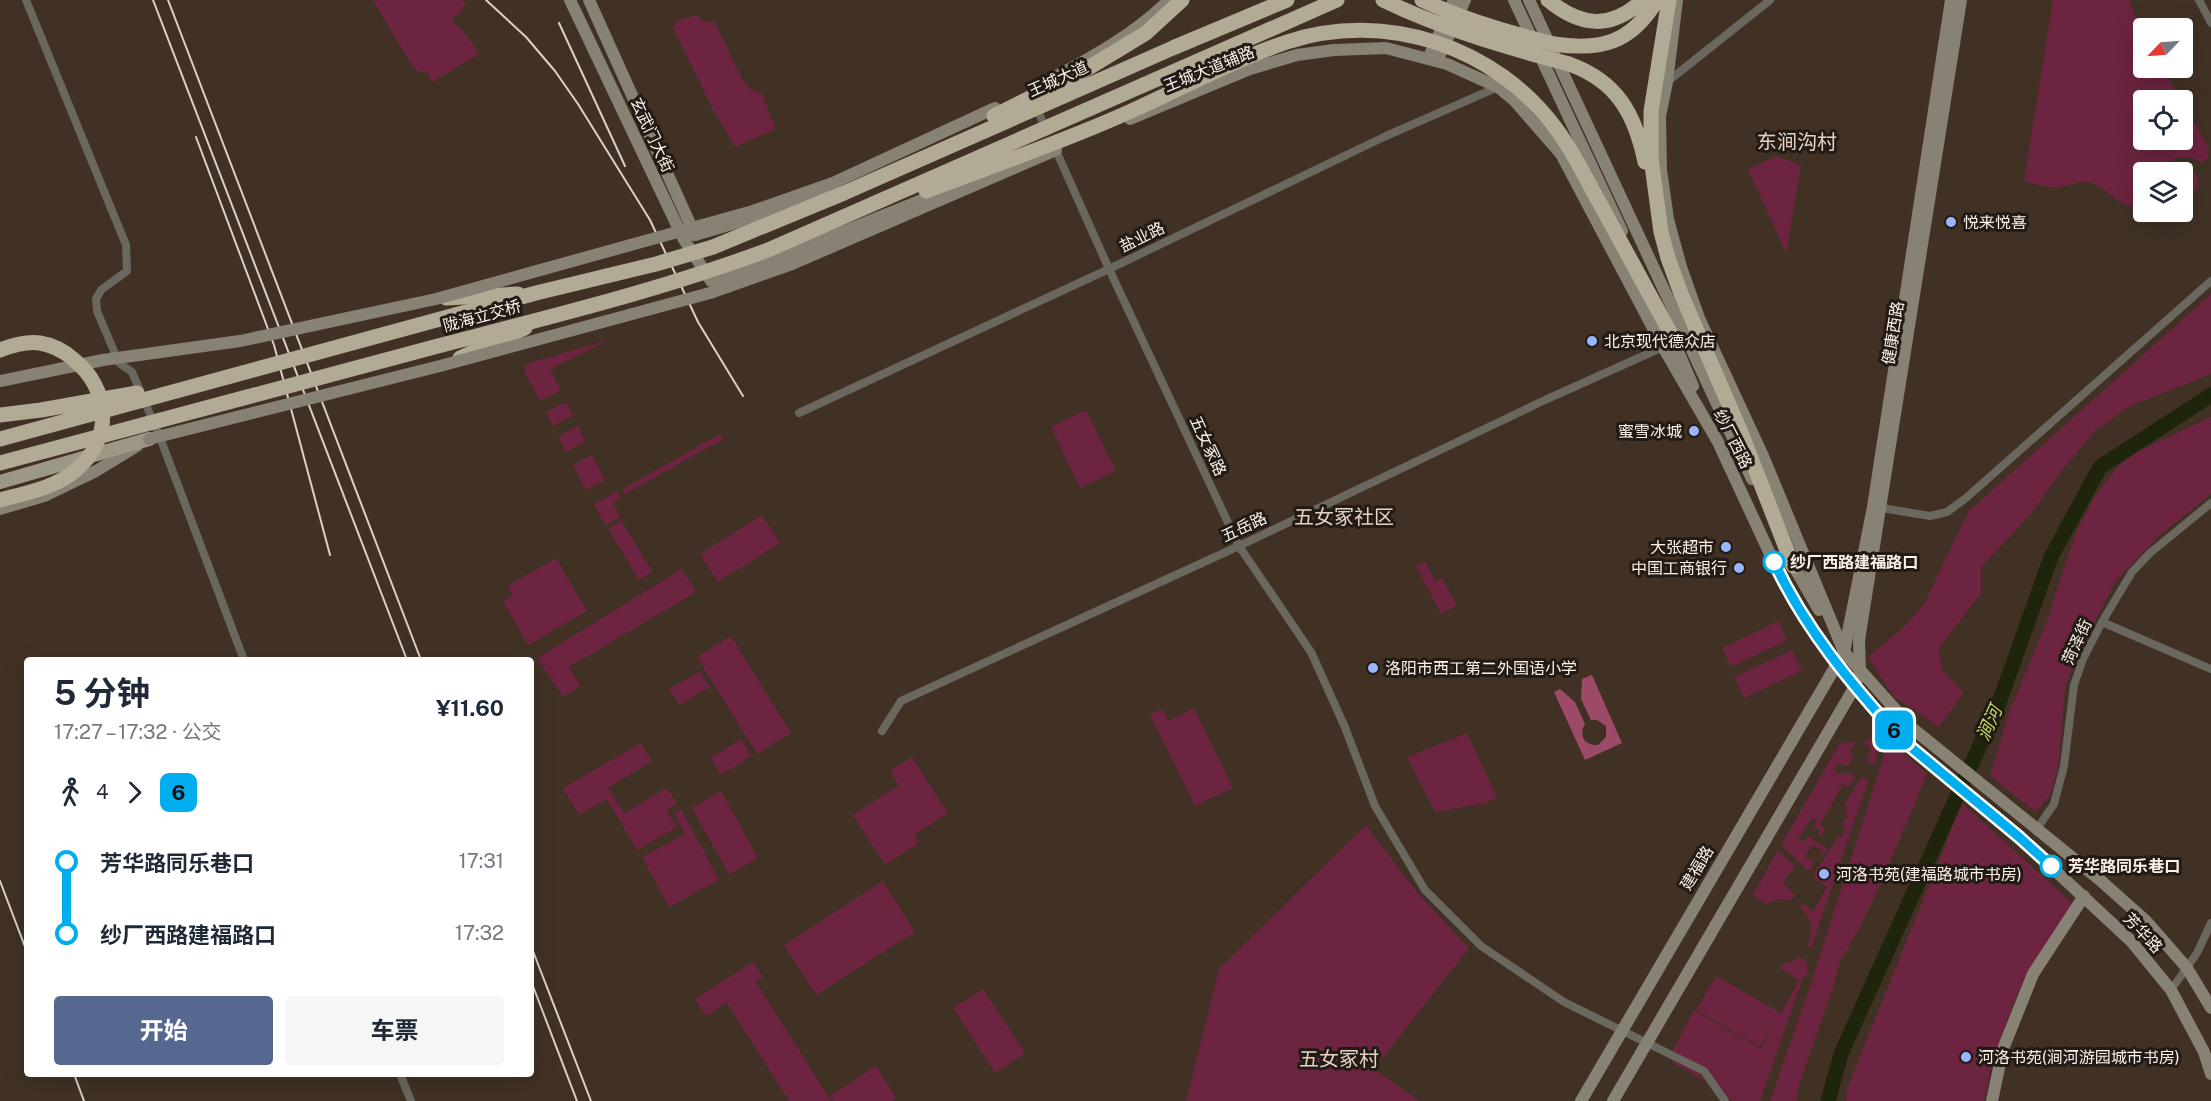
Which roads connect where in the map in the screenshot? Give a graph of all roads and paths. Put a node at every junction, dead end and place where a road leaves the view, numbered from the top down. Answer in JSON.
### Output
{"nodes":[{"id":1,"x":26,"y":0,"type":"edge"},
{"id":2,"x":588,"y":0,"type":"edge"},
{"id":3,"x":1169,"y":0,"type":"edge"},
{"id":4,"x":1182,"y":0,"type":"edge"},
{"id":5,"x":1192,"y":0,"type":"edge"},
{"id":6,"x":1287,"y":0,"type":"edge"},
{"id":7,"x":1337,"y":0,"type":"edge"},
{"id":8,"x":1383,"y":0,"type":"edge"},
{"id":9,"x":1422,"y":0,"type":"edge"},
{"id":10,"x":1454,"y":0,"type":"edge"},
{"id":11,"x":1465,"y":0,"type":"edge"},
{"id":12,"x":1514,"y":0,"type":"edge"},
{"id":13,"x":1529,"y":0,"type":"edge"},
{"id":14,"x":1548,"y":0,"type":"edge"},
{"id":15,"x":1643,"y":0,"type":"edge"},
{"id":16,"x":1657,"y":0,"type":"edge"},
{"id":17,"x":1674,"y":0,"type":"edge"},
{"id":18,"x":1770,"y":0,"type":"edge"},
{"id":19,"x":1951,"y":0,"type":"edge"},
{"id":20,"x":1961,"y":0,"type":"edge"},
{"id":21,"x":2199,"y":0,"type":"edge"},
{"id":22,"x":571,"y":3,"type":"edge"},
{"id":23,"x":2211,"y":23,"type":"edge"},
{"id":24,"x":1146,"y":33,"type":"junction"},
{"id":25,"x":1432,"y":60,"type":"junction"},
{"id":26,"x":1667,"y":82,"type":"junction"},
{"id":27,"x":1498,"y":87,"type":"junction"},
{"id":28,"x":1029,"y":91,"type":"junction"},
{"id":29,"x":1056,"y":150,"type":"junction"},
{"id":30,"x":844,"y":193,"type":"joint"},
{"id":31,"x":781,"y":220,"type":"junction"},
{"id":32,"x":1661,"y":232,"type":"junction"},
{"id":33,"x":768,"y":250,"type":"junction"},
{"id":34,"x":1109,"y":269,"type":"junction"},
{"id":35,"x":2211,"y":281,"type":"edge"},
{"id":36,"x":536,"y":293,"type":"junction"},
{"id":37,"x":436,"y":299,"type":"junction"},
{"id":38,"x":554,"y":315,"type":"junction"},
{"id":39,"x":1667,"y":340,"type":"junction"},
{"id":40,"x":0,"y":350,"type":"edge"},
{"id":41,"x":440,"y":366,"type":"junction"},
{"id":42,"x":249,"y":372,"type":"junction"},
{"id":43,"x":0,"y":381,"type":"edge"},
{"id":44,"x":799,"y":413,"type":"dead end"},
{"id":45,"x":0,"y":415,"type":"edge"},
{"id":46,"x":0,"y":439,"type":"edge"},
{"id":47,"x":149,"y":439,"type":"junction"},
{"id":48,"x":0,"y":463,"type":"edge"},
{"id":49,"x":0,"y":482,"type":"edge"},
{"id":50,"x":0,"y":500,"type":"edge"},
{"id":51,"x":2211,"y":503,"type":"edge"},
{"id":52,"x":1877,"y":508,"type":"junction"},
{"id":53,"x":0,"y":509,"type":"edge"},
{"id":54,"x":1239,"y":546,"type":"junction"},
{"id":55,"x":1793,"y":566,"type":"junction"},
{"id":56,"x":2103,"y":622,"type":"junction"},
{"id":57,"x":1844,"y":652,"type":"junction"},
{"id":58,"x":243,"y":657,"type":"edge"},
{"id":59,"x":1838,"y":666,"type":"junction"},
{"id":60,"x":2211,"y":669,"type":"edge"},
{"id":61,"x":1860,"y":672,"type":"junction"},
{"id":62,"x":1854,"y":688,"type":"junction"},
{"id":63,"x":882,"y":731,"type":"dead end"},
{"id":64,"x":2033,"y":827,"type":"junction"},
{"id":65,"x":2019,"y":837,"type":"joint"},
{"id":66,"x":2085,"y":896,"type":"junction"},
{"id":67,"x":2211,"y":923,"type":"edge"},
{"id":68,"x":2187,"y":968,"type":"junction"},
{"id":69,"x":2171,"y":990,"type":"junction"},
{"id":70,"x":2211,"y":1008,"type":"edge"},
{"id":71,"x":1623,"y":1030,"type":"junction"},
{"id":72,"x":1647,"y":1042,"type":"junction"},
{"id":73,"x":2211,"y":1074,"type":"edge"},
{"id":74,"x":401,"y":1077,"type":"edge"},
{"id":75,"x":411,"y":1101,"type":"edge"},
{"id":76,"x":1581,"y":1101,"type":"edge"},
{"id":77,"x":1614,"y":1101,"type":"edge"},
{"id":78,"x":1725,"y":1101,"type":"edge"},
{"id":79,"x":1992,"y":1101,"type":"edge"}],
"edges":[{"from":1,"to":58,"type":"street"},
{"from":2,"to":22,"type":"street"},
{"from":2,"to":28,"type":"main road","name":"玄武门大街"},
{"from":3,"to":28,"type":"main road"},
{"from":4,"to":24,"type":"highway","bridge":true},
{"from":5,"to":24,"type":"highway","bridge":true},
{"from":6,"to":30,"type":"highway","name":"王城大道","bridge":true},
{"from":7,"to":33,"type":"highway","name":"陇海立交桥","bridge":true},
{"from":8,"to":32,"type":"highway","bridge":true},
{"from":9,"to":16,"type":"highway","bridge":true},
{"from":10,"to":25,"type":"main road"},
{"from":11,"to":25,"type":"main road"},
{"from":12,"to":39,"type":"main road","bridge":true},
{"from":13,"to":55,"type":"main road","bridge":true},
{"from":14,"to":15,"type":"highway"},
{"from":17,"to":26,"type":"main road","name":"纱厂西路"},
{"from":17,"to":32,"type":"highway"},
{"from":18,"to":26,"type":"street"},
{"from":19,"to":52,"type":"main road","name":"健康西路"},
{"from":20,"to":52,"type":"main road","name":"健康西路"},
{"from":21,"to":23,"type":"street"},
{"from":22,"to":29,"type":"main road","name":"玄武门大街"},
{"from":24,"to":31,"type":"highway","bridge":true},
{"from":25,"to":27,"type":"main road"},
{"from":25,"to":29,"type":"main road","name":"王城大道辅路"},
{"from":26,"to":57,"type":"main road","name":"纱厂西路"},
{"from":27,"to":34,"type":"street","name":"盐业路"},
{"from":27,"to":39,"type":"main road"},
{"from":28,"to":29,"type":"street","name":"五女冢路"},
{"from":28,"to":37,"type":"main road","bridge":true},
{"from":29,"to":34,"type":"street","name":"五女冢路"},
{"from":29,"to":41,"type":"main road","name":"王城大道辅路","bridge":true},
{"from":30,"to":31,"type":"highway","name":"陇海立交桥","bridge":true},
{"from":31,"to":36,"type":"highway","name":"陇海立交桥","bridge":true},
{"from":32,"to":55,"type":"highway"},
{"from":33,"to":38,"type":"highway","name":"陇海立交桥","bridge":true},
{"from":33,"to":39,"type":"highway","bridge":true},
{"from":34,"to":44,"type":"street","name":"盐业路"},
{"from":34,"to":54,"type":"street","name":"五女冢路"},
{"from":35,"to":52,"type":"street"},
{"from":36,"to":37,"type":"highway","bridge":true},
{"from":36,"to":42,"type":"highway","name":"陇海立交桥","bridge":true},
{"from":37,"to":43,"type":"main road","bridge":true},
{"from":38,"to":41,"type":"highway","bridge":true},
{"from":38,"to":48,"type":"highway","name":"陇海立交桥","bridge":true},
{"from":39,"to":54,"type":"street","name":"五岳路"},
{"from":39,"to":59,"type":"main road","name":"纱厂西路"},
{"from":40,"to":50,"type":"highway","bridge":true},
{"from":41,"to":47,"type":"main road","name":"王城大道辅路","bridge":true},
{"from":42,"to":45,"type":"highway","bridge":true},
{"from":42,"to":46,"type":"highway","name":"陇海立交桥","bridge":true},
{"from":47,"to":49,"type":"main road","bridge":true},
{"from":47,"to":53,"type":"main road","name":"王城大道辅路"},
{"from":51,"to":56,"type":"street","name":"菏泽街"},
{"from":52,"to":57,"type":"main road","name":"健康西路"},
{"from":52,"to":61,"type":"main road","name":"健康西路"},
{"from":54,"to":63,"type":"street","name":"五岳路"},
{"from":54,"to":71,"type":"street","name":"五女冢路"},
{"from":55,"to":57,"type":"main road"},
{"from":56,"to":60,"type":"street"},
{"from":56,"to":64,"type":"street","name":"菏泽街"},
{"from":57,"to":59,"type":"main road","name":"建福路"},
{"from":57,"to":61,"type":"main road","name":"纱厂西路"},
{"from":59,"to":62,"type":"main road","name":"纱厂西路"},
{"from":59,"to":71,"type":"main road","name":"建福路"},
{"from":61,"to":62,"type":"main road"},
{"from":61,"to":64,"type":"main road","name":"纱厂西路"},
{"from":62,"to":65,"type":"main road","name":"纱厂西路"},
{"from":62,"to":72,"type":"main road"},
{"from":64,"to":68,"type":"main road","name":"芳华路"},
{"from":65,"to":66,"type":"main road","name":"芳华路"},
{"from":66,"to":69,"type":"main road","name":"芳华路"},
{"from":66,"to":79,"type":"main road"},
{"from":67,"to":68,"type":"street"},
{"from":68,"to":69,"type":"street"},
{"from":68,"to":70,"type":"main road","name":"芳华路"},
{"from":69,"to":73,"type":"main road","name":"芳华路"},
{"from":71,"to":72,"type":"street","name":"五女冢路"},
{"from":71,"to":76,"type":"main road","name":"建福路"},
{"from":72,"to":77,"type":"main road"},
{"from":72,"to":78,"type":"street","name":"五女冢路"},
{"from":74,"to":75,"type":"street"}]}
